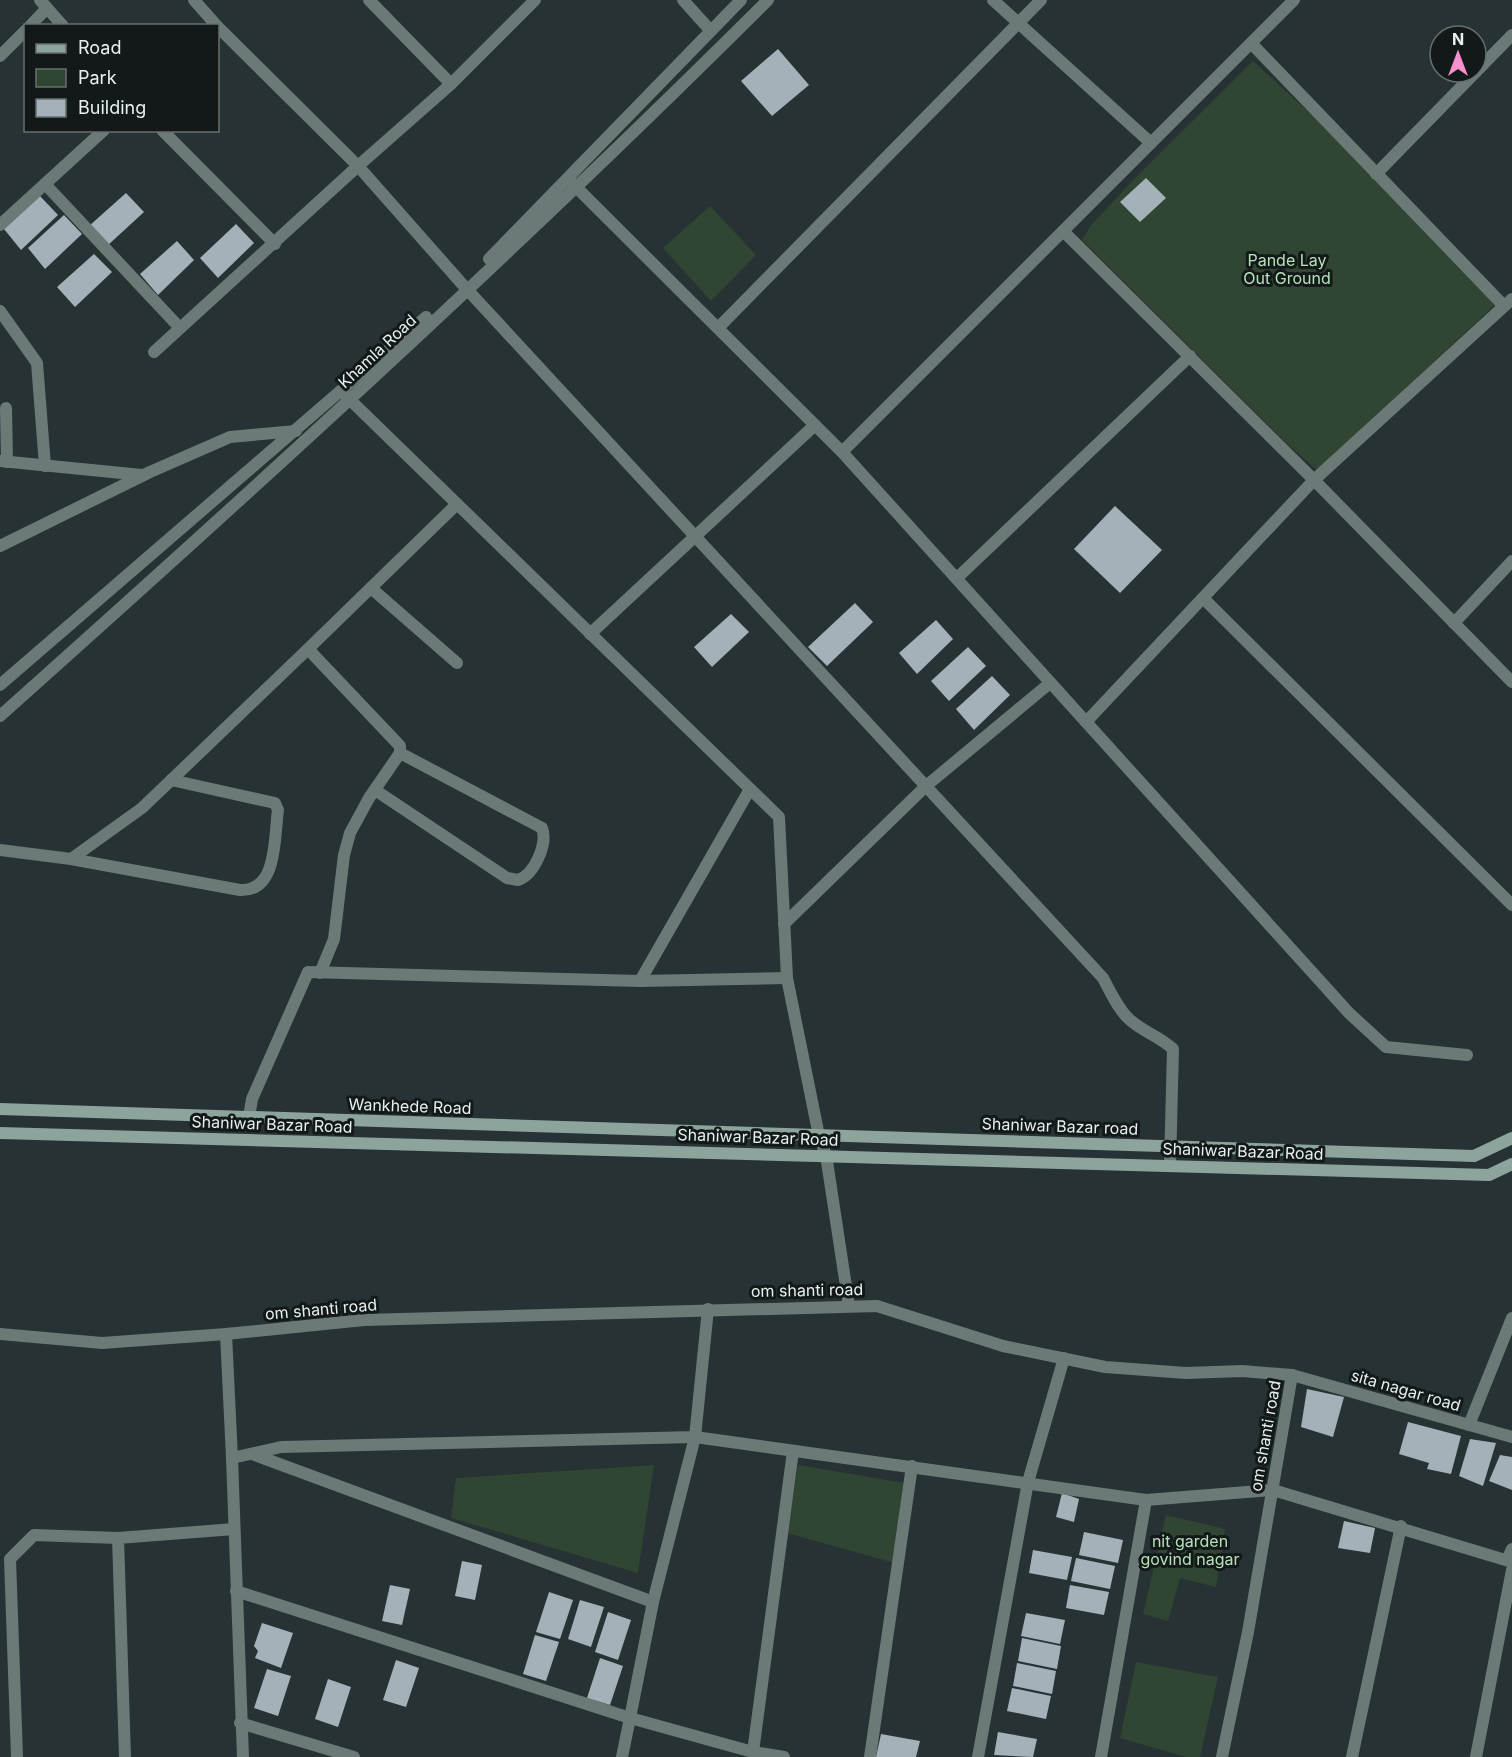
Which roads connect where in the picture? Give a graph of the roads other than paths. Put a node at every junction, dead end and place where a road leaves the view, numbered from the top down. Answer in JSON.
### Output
{"nodes":[{"id":1,"x":194,"y":0,"type":"edge"},
{"id":2,"x":369,"y":0,"type":"edge"},
{"id":3,"x":535,"y":0,"type":"edge"},
{"id":4,"x":682,"y":0,"type":"edge"},
{"id":5,"x":741,"y":0,"type":"edge"},
{"id":6,"x":768,"y":0,"type":"edge"},
{"id":7,"x":993,"y":0,"type":"edge"},
{"id":8,"x":1041,"y":0,"type":"edge"},
{"id":9,"x":1294,"y":0,"type":"edge"},
{"id":10,"x":44,"y":4,"type":"edge"},
{"id":11,"x":31,"y":24,"type":"edge"},
{"id":12,"x":61,"y":24,"type":"edge"},
{"id":13,"x":215,"y":24,"type":"edge"},
{"id":14,"x":1018,"y":24,"type":"junction"},
{"id":15,"x":219,"y":28,"type":"edge"},
{"id":16,"x":711,"y":30,"type":"junction"},
{"id":17,"x":24,"y":32,"type":"edge"},
{"id":18,"x":1512,"y":35,"type":"edge"},
{"id":19,"x":1251,"y":43,"type":"junction"},
{"id":20,"x":0,"y":56,"type":"edge"},
{"id":21,"x":451,"y":84,"type":"junction"},
{"id":22,"x":102,"y":132,"type":"edge"},
{"id":23,"x":164,"y":132,"type":"edge"},
{"id":24,"x":1151,"y":143,"type":"junction"},
{"id":25,"x":358,"y":166,"type":"junction"},
{"id":26,"x":1376,"y":174,"type":"junction"},
{"id":27,"x":572,"y":183,"type":"junction"},
{"id":28,"x":45,"y":184,"type":"junction"},
{"id":29,"x":0,"y":225,"type":"edge"},
{"id":30,"x":1063,"y":231,"type":"junction"},
{"id":31,"x":275,"y":244,"type":"junction"},
{"id":32,"x":465,"y":287,"type":"junction"},
{"id":33,"x":1508,"y":302,"type":"edge"},
{"id":34,"x":0,"y":311,"type":"edge"},
{"id":35,"x":179,"y":327,"type":"junction"},
{"id":36,"x":717,"y":328,"type":"junction"},
{"id":37,"x":154,"y":352,"type":"dead end"},
{"id":38,"x":1190,"y":356,"type":"junction"},
{"id":39,"x":346,"y":396,"type":"junction"},
{"id":40,"x":6,"y":408,"type":"dead end"},
{"id":41,"x":815,"y":424,"type":"junction"},
{"id":42,"x":296,"y":431,"type":"junction"},
{"id":43,"x":842,"y":452,"type":"junction"},
{"id":44,"x":4,"y":461,"type":"edge"},
{"id":45,"x":45,"y":466,"type":"junction"},
{"id":46,"x":143,"y":475,"type":"junction"},
{"id":47,"x":1314,"y":480,"type":"junction"},
{"id":48,"x":457,"y":504,"type":"junction"},
{"id":49,"x":694,"y":536,"type":"junction"},
{"id":50,"x":0,"y":546,"type":"edge"},
{"id":51,"x":1512,"y":561,"type":"edge"},
{"id":52,"x":957,"y":578,"type":"junction"},
{"id":53,"x":371,"y":588,"type":"junction"},
{"id":54,"x":1203,"y":598,"type":"junction"},
{"id":55,"x":1454,"y":623,"type":"junction"},
{"id":56,"x":590,"y":634,"type":"junction"},
{"id":57,"x":308,"y":649,"type":"junction"},
{"id":58,"x":457,"y":663,"type":"dead end"},
{"id":59,"x":1050,"y":682,"type":"junction"},
{"id":60,"x":1512,"y":682,"type":"edge"},
{"id":61,"x":0,"y":685,"type":"edge"},
{"id":62,"x":0,"y":716,"type":"edge"},
{"id":63,"x":1086,"y":722,"type":"junction"},
{"id":64,"x":400,"y":749,"type":"junction"},
{"id":65,"x":171,"y":780,"type":"junction"},
{"id":66,"x":926,"y":786,"type":"junction"},
{"id":67,"x":750,"y":789,"type":"junction"},
{"id":68,"x":375,"y":790,"type":"junction"},
{"id":69,"x":547,"y":822,"type":"dead end"},
{"id":70,"x":0,"y":850,"type":"edge"},
{"id":71,"x":71,"y":859,"type":"junction"},
{"id":72,"x":1512,"y":905,"type":"edge"},
{"id":73,"x":784,"y":924,"type":"junction"},
{"id":74,"x":320,"y":973,"type":"junction"},
{"id":75,"x":787,"y":978,"type":"junction"},
{"id":76,"x":640,"y":981,"type":"junction"},
{"id":77,"x":1467,"y":1055,"type":"dead end"},
{"id":78,"x":0,"y":1109,"type":"edge"},
{"id":79,"x":249,"y":1118,"type":"junction"},
{"id":80,"x":0,"y":1133,"type":"edge"},
{"id":81,"x":819,"y":1136,"type":"junction"},
{"id":82,"x":1512,"y":1138,"type":"edge"},
{"id":83,"x":1170,"y":1146,"type":"junction"},
{"id":84,"x":826,"y":1155,"type":"junction"},
{"id":85,"x":1512,"y":1164,"type":"edge"},
{"id":86,"x":1170,"y":1166,"type":"junction"},
{"id":87,"x":849,"y":1306,"type":"junction"},
{"id":88,"x":708,"y":1309,"type":"junction"},
{"id":89,"x":1512,"y":1318,"type":"edge"},
{"id":90,"x":0,"y":1334,"type":"edge"},
{"id":91,"x":226,"y":1334,"type":"junction"},
{"id":92,"x":1064,"y":1358,"type":"junction"},
{"id":93,"x":1292,"y":1375,"type":"junction"},
{"id":94,"x":1469,"y":1425,"type":"junction"},
{"id":95,"x":694,"y":1437,"type":"junction"},
{"id":96,"x":1512,"y":1437,"type":"edge"},
{"id":97,"x":793,"y":1450,"type":"junction"},
{"id":98,"x":252,"y":1454,"type":"junction"},
{"id":99,"x":232,"y":1458,"type":"junction"},
{"id":100,"x":912,"y":1466,"type":"junction"},
{"id":101,"x":1028,"y":1482,"type":"junction"},
{"id":102,"x":1273,"y":1490,"type":"junction"},
{"id":103,"x":1146,"y":1500,"type":"junction"},
{"id":104,"x":1401,"y":1526,"type":"junction"},
{"id":105,"x":234,"y":1529,"type":"junction"},
{"id":106,"x":118,"y":1538,"type":"junction"},
{"id":107,"x":1511,"y":1560,"type":"edge"},
{"id":108,"x":236,"y":1591,"type":"junction"},
{"id":109,"x":653,"y":1602,"type":"junction"},
{"id":110,"x":630,"y":1718,"type":"junction"},
{"id":111,"x":240,"y":1723,"type":"junction"},
{"id":112,"x":753,"y":1752,"type":"junction"},
{"id":113,"x":17,"y":1757,"type":"edge"},
{"id":114,"x":125,"y":1757,"type":"edge"},
{"id":115,"x":243,"y":1757,"type":"edge"},
{"id":116,"x":354,"y":1757,"type":"edge"},
{"id":117,"x":622,"y":1757,"type":"edge"},
{"id":118,"x":784,"y":1757,"type":"edge"},
{"id":119,"x":870,"y":1757,"type":"edge"},
{"id":120,"x":978,"y":1757,"type":"edge"},
{"id":121,"x":1101,"y":1757,"type":"edge"},
{"id":122,"x":1222,"y":1757,"type":"edge"},
{"id":123,"x":1352,"y":1757,"type":"edge"},
{"id":124,"x":1476,"y":1757,"type":"edge"}],
"edges":[{"from":1,"to":13,"type":"street"},
{"from":2,"to":21,"type":"street"},
{"from":3,"to":21,"type":"street"},
{"from":4,"to":16,"type":"street"},
{"from":5,"to":16,"type":"street","name":"Khamla Road"},
{"from":6,"to":27,"type":"street","name":"Khamla Road"},
{"from":7,"to":14,"type":"street"},
{"from":8,"to":14,"type":"street"},
{"from":9,"to":19,"type":"street"},
{"from":10,"to":11,"type":"street"},
{"from":10,"to":12,"type":"street"},
{"from":14,"to":24,"type":"street"},
{"from":14,"to":36,"type":"street"},
{"from":15,"to":25,"type":"street"},
{"from":16,"to":27,"type":"street","name":"Khamla Road"},
{"from":17,"to":20,"type":"street"},
{"from":18,"to":26,"type":"street"},
{"from":19,"to":24,"type":"street"},
{"from":19,"to":26,"type":"street"},
{"from":21,"to":25,"type":"street"},
{"from":22,"to":28,"type":"street"},
{"from":23,"to":31,"type":"street"},
{"from":24,"to":30,"type":"street"},
{"from":25,"to":31,"type":"street"},
{"from":25,"to":32,"type":"street"},
{"from":26,"to":33,"type":"street"},
{"from":27,"to":32,"type":"street","name":"Khamla Road"},
{"from":27,"to":36,"type":"street"},
{"from":28,"to":29,"type":"street"},
{"from":28,"to":35,"type":"street"},
{"from":30,"to":38,"type":"street"},
{"from":30,"to":43,"type":"street"},
{"from":31,"to":35,"type":"street"},
{"from":32,"to":39,"type":"street","name":"Khamla Road"},
{"from":32,"to":49,"type":"street"},
{"from":33,"to":47,"type":"street"},
{"from":34,"to":45,"type":"street"},
{"from":35,"to":37,"type":"street"},
{"from":36,"to":41,"type":"street"},
{"from":38,"to":47,"type":"street"},
{"from":38,"to":52,"type":"street"},
{"from":39,"to":42,"type":"street","name":"Khamla Road"},
{"from":39,"to":48,"type":"street"},
{"from":39,"to":62,"type":"street","name":"Khamla Road"},
{"from":40,"to":44,"type":"street"},
{"from":41,"to":43,"type":"street"},
{"from":41,"to":49,"type":"street"},
{"from":42,"to":46,"type":"street"},
{"from":42,"to":61,"type":"street","name":"Khamla Road"},
{"from":43,"to":52,"type":"street"},
{"from":44,"to":45,"type":"street"},
{"from":45,"to":46,"type":"street"},
{"from":46,"to":50,"type":"street"},
{"from":47,"to":54,"type":"street"},
{"from":47,"to":55,"type":"street"},
{"from":48,"to":53,"type":"street"},
{"from":48,"to":56,"type":"street"},
{"from":49,"to":56,"type":"street"},
{"from":49,"to":66,"type":"street"},
{"from":51,"to":55,"type":"street"},
{"from":52,"to":59,"type":"street"},
{"from":53,"to":57,"type":"street"},
{"from":53,"to":58,"type":"street"},
{"from":54,"to":63,"type":"street"},
{"from":54,"to":72,"type":"street"},
{"from":55,"to":60,"type":"street"},
{"from":56,"to":67,"type":"street"},
{"from":57,"to":64,"type":"street"},
{"from":57,"to":65,"type":"street"},
{"from":59,"to":63,"type":"street"},
{"from":59,"to":66,"type":"street"},
{"from":63,"to":77,"type":"street"},
{"from":64,"to":68,"type":"street"},
{"from":64,"to":68,"type":"street"},
{"from":64,"to":69,"type":"street"},
{"from":65,"to":71,"type":"street"},
{"from":65,"to":71,"type":"street"},
{"from":66,"to":73,"type":"street"},
{"from":66,"to":83,"type":"street"},
{"from":67,"to":73,"type":"street"},
{"from":67,"to":76,"type":"street"},
{"from":68,"to":74,"type":"street"},
{"from":70,"to":71,"type":"street"},
{"from":73,"to":75,"type":"street"},
{"from":74,"to":76,"type":"street"},
{"from":74,"to":79,"type":"street"},
{"from":75,"to":76,"type":"street"},
{"from":75,"to":81,"type":"street"},
{"from":78,"to":79,"type":"main road","name":"Wankhede Road"},
{"from":79,"to":81,"type":"main road","name":"Wankhede Road"},
{"from":80,"to":84,"type":"main road","name":"Shaniwar Bazar Road"},
{"from":81,"to":83,"type":"main road","name":"Shaniwar Bazar road"},
{"from":81,"to":84,"type":"street"},
{"from":82,"to":83,"type":"main road","name":"Shaniwar Bazar road"},
{"from":83,"to":86,"type":"street"},
{"from":84,"to":86,"type":"main road","name":"Shaniwar Bazar Road"},
{"from":84,"to":87,"type":"street"},
{"from":85,"to":86,"type":"main road","name":"Shaniwar Bazar Road"},
{"from":87,"to":88,"type":"street","name":"om shanti road"},
{"from":87,"to":92,"type":"street","name":"om shanti road"},
{"from":88,"to":91,"type":"street","name":"om shanti road"},
{"from":88,"to":95,"type":"street"},
{"from":89,"to":94,"type":"street"},
{"from":90,"to":91,"type":"street","name":"om shanti road"},
{"from":91,"to":99,"type":"street"},
{"from":92,"to":93,"type":"street","name":"om shanti road"},
{"from":92,"to":101,"type":"street"},
{"from":93,"to":94,"type":"street","name":"sita nagar road"},
{"from":93,"to":102,"type":"street","name":"om shanti road"},
{"from":94,"to":96,"type":"street","name":"sita nagar road"},
{"from":95,"to":97,"type":"street"},
{"from":95,"to":98,"type":"street"},
{"from":95,"to":109,"type":"street"},
{"from":97,"to":100,"type":"street"},
{"from":97,"to":112,"type":"street"},
{"from":98,"to":99,"type":"street"},
{"from":98,"to":109,"type":"street"},
{"from":99,"to":105,"type":"street"},
{"from":100,"to":101,"type":"street"},
{"from":100,"to":119,"type":"street"},
{"from":101,"to":103,"type":"street"},
{"from":101,"to":120,"type":"street"},
{"from":102,"to":103,"type":"street"},
{"from":102,"to":104,"type":"street"},
{"from":102,"to":122,"type":"street","name":"om shanti road"},
{"from":103,"to":121,"type":"street"},
{"from":104,"to":107,"type":"street"},
{"from":104,"to":123,"type":"street"},
{"from":105,"to":106,"type":"street"},
{"from":105,"to":108,"type":"street"},
{"from":106,"to":113,"type":"street"},
{"from":106,"to":114,"type":"street"},
{"from":107,"to":124,"type":"street"},
{"from":108,"to":110,"type":"street"},
{"from":108,"to":111,"type":"street"},
{"from":109,"to":110,"type":"street"},
{"from":110,"to":112,"type":"street"},
{"from":110,"to":117,"type":"street"},
{"from":111,"to":115,"type":"street"},
{"from":111,"to":116,"type":"street"},
{"from":112,"to":118,"type":"street"}]}
